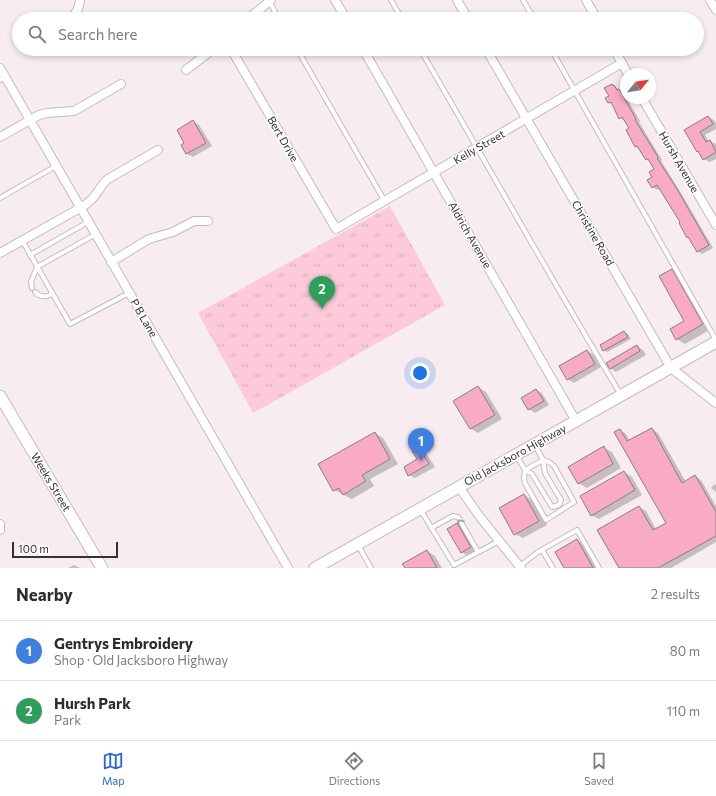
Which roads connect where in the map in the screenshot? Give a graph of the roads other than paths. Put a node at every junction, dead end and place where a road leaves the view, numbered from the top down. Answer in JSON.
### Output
{"nodes":[{"id":1,"x":80,"y":0,"type":"edge"},
{"id":2,"x":335,"y":0,"type":"edge"},
{"id":3,"x":391,"y":0,"type":"edge"},
{"id":4,"x":457,"y":0,"type":"edge"},
{"id":5,"x":523,"y":0,"type":"edge"},
{"id":6,"x":586,"y":0,"type":"edge"},
{"id":7,"x":710,"y":0,"type":"edge"},
{"id":8,"x":270,"y":1,"type":"edge"},
{"id":9,"x":716,"y":10,"type":"edge"},
{"id":10,"x":77,"y":12,"type":"edge"},
{"id":11,"x":257,"y":12,"type":"edge"},
{"id":12,"x":276,"y":12,"type":"edge"},
{"id":13,"x":342,"y":12,"type":"edge"},
{"id":14,"x":398,"y":12,"type":"edge"},
{"id":15,"x":464,"y":12,"type":"edge"},
{"id":16,"x":530,"y":12,"type":"edge"},
{"id":17,"x":593,"y":12,"type":"edge"},
{"id":18,"x":204,"y":56,"type":"edge"},
{"id":19,"x":234,"y":56,"type":"edge"},
{"id":20,"x":301,"y":56,"type":"edge"},
{"id":21,"x":367,"y":56,"type":"edge"},
{"id":22,"x":424,"y":56,"type":"edge"},
{"id":23,"x":490,"y":56,"type":"edge"},
{"id":24,"x":555,"y":56,"type":"edge"},
{"id":25,"x":618,"y":56,"type":"edge"},
{"id":26,"x":622,"y":63,"type":"junction"},
{"id":27,"x":0,"y":68,"type":"edge"},
{"id":28,"x":625,"y":68,"type":"edge"},
{"id":29,"x":186,"y":70,"type":"dead end"},
{"id":30,"x":3,"y":79,"type":"edge"},
{"id":31,"x":121,"y":84,"type":"dead end"},
{"id":32,"x":574,"y":90,"type":"junction"},
{"id":33,"x":645,"y":104,"type":"edge"},
{"id":34,"x":527,"y":119,"type":"junction"},
{"id":35,"x":30,"y":120,"type":"junction"},
{"id":36,"x":0,"y":137,"type":"edge"},
{"id":37,"x":478,"y":148,"type":"junction"},
{"id":38,"x":158,"y":150,"type":"dead end"},
{"id":39,"x":56,"y":166,"type":"junction"},
{"id":40,"x":434,"y":173,"type":"junction"},
{"id":41,"x":0,"y":198,"type":"edge"},
{"id":42,"x":384,"y":200,"type":"junction"},
{"id":43,"x":80,"y":208,"type":"junction"},
{"id":44,"x":208,"y":221,"type":"dead end"},
{"id":45,"x":88,"y":222,"type":"junction"},
{"id":46,"x":716,"y":225,"type":"edge"},
{"id":47,"x":336,"y":229,"type":"joint"},
{"id":48,"x":96,"y":234,"type":"junction"},
{"id":49,"x":22,"y":240,"type":"junction"},
{"id":50,"x":0,"y":253,"type":"edge"},
{"id":51,"x":30,"y":255,"type":"junction"},
{"id":52,"x":111,"y":262,"type":"junction"},
{"id":53,"x":37,"y":267,"type":"junction"},
{"id":54,"x":129,"y":293,"type":"junction"},
{"id":55,"x":53,"y":294,"type":"junction"},
{"id":56,"x":716,"y":341,"type":"edge"},
{"id":57,"x":671,"y":368,"type":"junction"},
{"id":58,"x":0,"y":396,"type":"edge"},
{"id":59,"x":621,"y":396,"type":"junction"},
{"id":60,"x":716,"y":403,"type":"edge"},
{"id":61,"x":576,"y":421,"type":"junction"},
{"id":62,"x":534,"y":444,"type":"junction"},
{"id":63,"x":516,"y":455,"type":"junction"},
{"id":64,"x":543,"y":460,"type":"junction"},
{"id":65,"x":525,"y":470,"type":"junction"},
{"id":66,"x":459,"y":487,"type":"junction"},
{"id":67,"x":420,"y":509,"type":"junction"},
{"id":68,"x":0,"y":524,"type":"edge"},
{"id":69,"x":431,"y":528,"type":"junction"},
{"id":70,"x":0,"y":530,"type":"edge"},
{"id":71,"x":500,"y":540,"type":"junction"},
{"id":72,"x":358,"y":544,"type":"junction"},
{"id":73,"x":542,"y":550,"type":"junction"},
{"id":74,"x":478,"y":552,"type":"junction"},
{"id":75,"x":521,"y":567,"type":"edge"},
{"id":76,"x":102,"y":568,"type":"edge"},
{"id":77,"x":288,"y":568,"type":"edge"},
{"id":78,"x":315,"y":568,"type":"edge"},
{"id":79,"x":370,"y":568,"type":"edge"},
{"id":80,"x":553,"y":568,"type":"edge"},
{"id":81,"x":599,"y":568,"type":"edge"}],
"edges":[{"from":1,"to":10,"type":"street"},
{"from":2,"to":13,"type":"street"},
{"from":3,"to":14,"type":"lane"},
{"from":4,"to":15,"type":"street"},
{"from":5,"to":16,"type":"lane"},
{"from":6,"to":17,"type":"street"},
{"from":7,"to":9,"type":"street"},
{"from":8,"to":11,"type":"street"},
{"from":8,"to":12,"type":"lane"},
{"from":18,"to":29,"type":"street"},
{"from":19,"to":47,"type":"street","name":"Bert Drive"},
{"from":20,"to":42,"type":"lane"},
{"from":21,"to":40,"type":"street","name":"Aldrich Avenue"},
{"from":22,"to":37,"type":"lane"},
{"from":23,"to":34,"type":"street","name":"Christine Road"},
{"from":24,"to":32,"type":"lane"},
{"from":25,"to":26,"type":"street"},
{"from":26,"to":28,"type":"street"},
{"from":26,"to":32,"type":"street","name":"Kelly Street"},
{"from":27,"to":30,"type":"street","name":"P B Lane"},
{"from":30,"to":35,"type":"street","name":"P B Lane"},
{"from":31,"to":35,"type":"street"},
{"from":32,"to":34,"type":"street","name":"Kelly Street"},
{"from":32,"to":56,"type":"lane"},
{"from":33,"to":46,"type":"street","name":"Hursh Avenue"},
{"from":34,"to":37,"type":"street","name":"Kelly Street"},
{"from":34,"to":57,"type":"street","name":"Christine Road"},
{"from":35,"to":36,"type":"street"},
{"from":35,"to":39,"type":"street","name":"P B Lane"},
{"from":37,"to":40,"type":"street","name":"Kelly Street"},
{"from":37,"to":59,"type":"lane"},
{"from":38,"to":43,"type":"street"},
{"from":39,"to":41,"type":"lane"},
{"from":39,"to":43,"type":"street","name":"P B Lane"},
{"from":40,"to":42,"type":"street","name":"Kelly Street"},
{"from":40,"to":61,"type":"street","name":"Aldrich Avenue"},
{"from":42,"to":47,"type":"street","name":"Kelly Street"},
{"from":43,"to":45,"type":"street","name":"P B Lane"},
{"from":43,"to":49,"type":"street"},
{"from":44,"to":52,"type":"street"},
{"from":45,"to":48,"type":"street","name":"P B Lane"},
{"from":45,"to":51,"type":"lane"},
{"from":48,"to":52,"type":"street","name":"P B Lane"},
{"from":48,"to":53,"type":"lane"},
{"from":49,"to":50,"type":"street"},
{"from":49,"to":51,"type":"lane"},
{"from":51,"to":53,"type":"lane"},
{"from":52,"to":54,"type":"street","name":"P B Lane"},
{"from":53,"to":55,"type":"lane"},
{"from":53,"to":55,"type":"lane"},
{"from":54,"to":55,"type":"lane"},
{"from":54,"to":77,"type":"street","name":"P B Lane"},
{"from":56,"to":57,"type":"main road","name":"Old Jacksboro Highway"},
{"from":57,"to":59,"type":"main road","name":"Old Jacksboro Highway"},
{"from":57,"to":60,"type":"street","name":"Christine Road"},
{"from":58,"to":76,"type":"main road","name":"Weeks Street"},
{"from":59,"to":61,"type":"main road","name":"Old Jacksboro Highway"},
{"from":61,"to":62,"type":"main road","name":"Old Jacksboro Highway"},
{"from":62,"to":63,"type":"main road","name":"Old Jacksboro Highway"},
{"from":62,"to":64,"type":"lane"},
{"from":63,"to":65,"type":"lane"},
{"from":63,"to":66,"type":"main road","name":"Old Jacksboro Highway"},
{"from":64,"to":65,"type":"lane"},
{"from":64,"to":65,"type":"lane"},
{"from":64,"to":65,"type":"lane"},
{"from":66,"to":67,"type":"main road","name":"Old Jacksboro Highway"},
{"from":66,"to":71,"type":"street"},
{"from":67,"to":69,"type":"lane"},
{"from":67,"to":72,"type":"main road","name":"Old Jacksboro Highway"},
{"from":68,"to":70,"type":"street"},
{"from":74,"to":69,"type":"lane","one_way":true},
{"from":69,"to":74,"type":"lane"},
{"from":71,"to":74,"type":"lane"},
{"from":71,"to":75,"type":"street"},
{"from":72,"to":78,"type":"main road","name":"Old Jacksboro Highway"},
{"from":72,"to":79,"type":"lane"},
{"from":73,"to":75,"type":"lane"},
{"from":73,"to":80,"type":"lane"},
{"from":73,"to":81,"type":"lane"}]}
